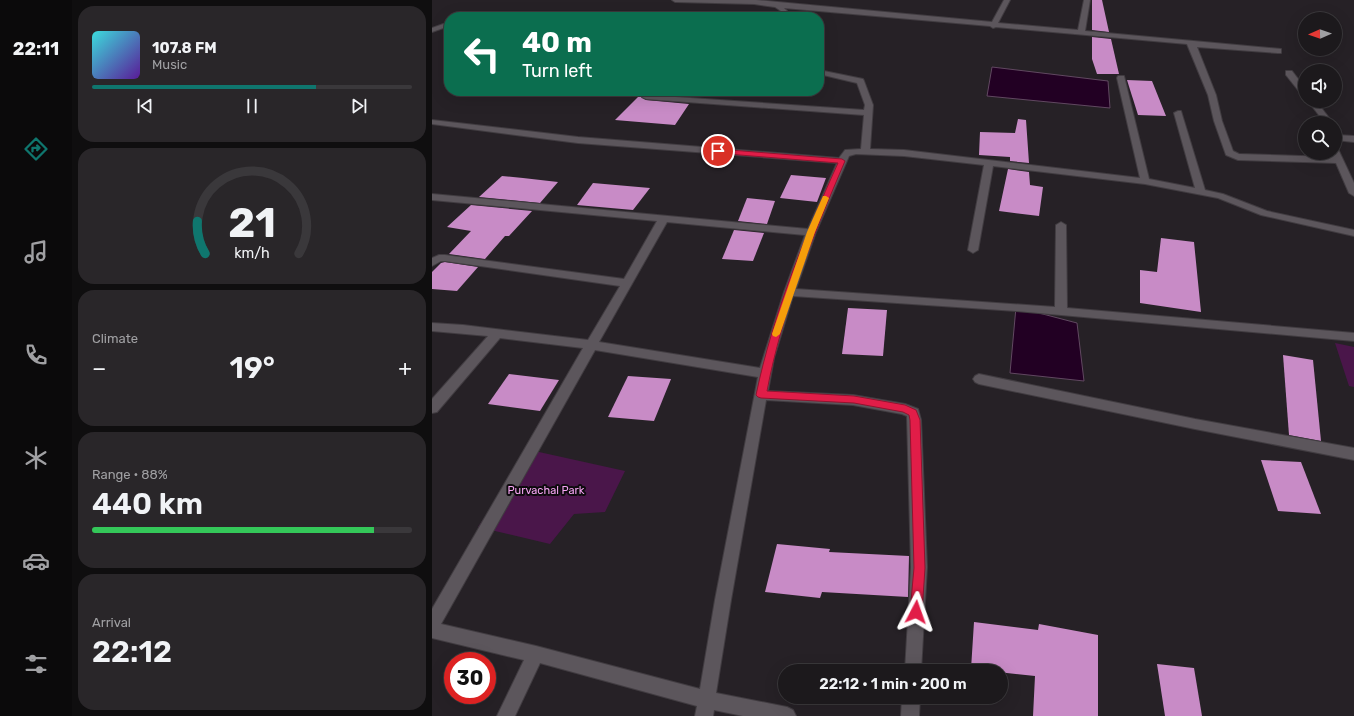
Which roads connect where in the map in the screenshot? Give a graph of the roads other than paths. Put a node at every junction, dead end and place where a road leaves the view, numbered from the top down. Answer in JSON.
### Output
{"nodes":[{"id":1,"x":676,"y":0,"type":"edge"},
{"id":2,"x":1007,"y":0,"type":"edge"},
{"id":3,"x":1087,"y":0,"type":"edge"},
{"id":4,"x":753,"y":1,"type":"edge"},
{"id":5,"x":777,"y":5,"type":"junction"},
{"id":6,"x":784,"y":12,"type":"edge"},
{"id":7,"x":444,"y":26,"type":"edge"},
{"id":8,"x":993,"y":26,"type":"junction"},
{"id":9,"x":432,"y":30,"type":"edge"},
{"id":10,"x":1081,"y":33,"type":"junction"},
{"id":11,"x":1192,"y":44,"type":"junction"},
{"id":12,"x":1278,"y":51,"type":"dead end"},
{"id":13,"x":824,"y":73,"type":"edge"},
{"id":14,"x":1289,"y":73,"type":"dead end"},
{"id":15,"x":1121,"y":78,"type":"dead end"},
{"id":16,"x":1298,"y":84,"type":"edge"},
{"id":17,"x":646,"y":97,"type":"dead end"},
{"id":18,"x":1317,"y":108,"type":"edge"},
{"id":19,"x":868,"y":113,"type":"junction"},
{"id":20,"x":1178,"y":113,"type":"dead end"},
{"id":21,"x":1324,"y":116,"type":"edge"},
{"id":22,"x":432,"y":122,"type":"edge"},
{"id":23,"x":1342,"y":137,"type":"edge"},
{"id":24,"x":1354,"y":139,"type":"edge"},
{"id":25,"x":866,"y":152,"type":"junction"},
{"id":26,"x":1298,"y":156,"type":"edge"},
{"id":27,"x":1340,"y":160,"type":"edge"},
{"id":28,"x":842,"y":161,"type":"junction"},
{"id":29,"x":989,"y":164,"type":"junction"},
{"id":30,"x":1351,"y":180,"type":"edge"},
{"id":31,"x":1145,"y":181,"type":"junction"},
{"id":32,"x":1201,"y":192,"type":"junction"},
{"id":33,"x":1354,"y":193,"type":"edge"},
{"id":34,"x":432,"y":197,"type":"edge"},
{"id":35,"x":664,"y":218,"type":"junction"},
{"id":36,"x":1061,"y":225,"type":"dead end"},
{"id":37,"x":811,"y":232,"type":"junction"},
{"id":38,"x":1354,"y":233,"type":"edge"},
{"id":39,"x":973,"y":250,"type":"dead end"},
{"id":40,"x":432,"y":263,"type":"edge"},
{"id":41,"x":627,"y":283,"type":"junction"},
{"id":42,"x":789,"y":292,"type":"junction"},
{"id":43,"x":1061,"y":311,"type":"junction"},
{"id":44,"x":432,"y":327,"type":"edge"},
{"id":45,"x":498,"y":333,"type":"junction"},
{"id":46,"x":1354,"y":337,"type":"edge"},
{"id":47,"x":590,"y":346,"type":"junction"},
{"id":48,"x":766,"y":374,"type":"junction"},
{"id":49,"x":979,"y":379,"type":"dead end"},
{"id":50,"x":761,"y":395,"type":"junction"},
{"id":51,"x":432,"y":408,"type":"edge"},
{"id":52,"x":1354,"y":454,"type":"edge"},
{"id":53,"x":432,"y":624,"type":"edge"},
{"id":54,"x":432,"y":630,"type":"edge"},
{"id":55,"x":536,"y":654,"type":"junction"},
{"id":56,"x":913,"y":664,"type":"edge"},
{"id":57,"x":911,"y":704,"type":"edge"},
{"id":58,"x":706,"y":708,"type":"edge"},
{"id":59,"x":506,"y":716,"type":"edge"},
{"id":60,"x":787,"y":716,"type":"edge"},
{"id":61,"x":910,"y":716,"type":"edge"}],
"edges":[{"from":1,"to":4,"type":"street"},
{"from":2,"to":8,"type":"street"},
{"from":3,"to":10,"type":"street"},
{"from":4,"to":5,"type":"street"},
{"from":5,"to":6,"type":"street"},
{"from":5,"to":8,"type":"street"},
{"from":7,"to":9,"type":"street"},
{"from":8,"to":10,"type":"street"},
{"from":10,"to":11,"type":"street"},
{"from":11,"to":12,"type":"street"},
{"from":11,"to":26,"type":"street"},
{"from":13,"to":19,"type":"street"},
{"from":14,"to":16,"type":"street"},
{"from":15,"to":31,"type":"street"},
{"from":17,"to":19,"type":"street"},
{"from":18,"to":21,"type":"street"},
{"from":19,"to":25,"type":"street"},
{"from":20,"to":32,"type":"street"},
{"from":22,"to":28,"type":"street"},
{"from":23,"to":24,"type":"street"},
{"from":25,"to":28,"type":"street"},
{"from":25,"to":29,"type":"street"},
{"from":27,"to":30,"type":"street"},
{"from":28,"to":37,"type":"street"},
{"from":29,"to":31,"type":"street"},
{"from":29,"to":39,"type":"street"},
{"from":30,"to":33,"type":"street"},
{"from":31,"to":32,"type":"street"},
{"from":32,"to":38,"type":"street"},
{"from":34,"to":35,"type":"street"},
{"from":35,"to":37,"type":"street"},
{"from":35,"to":41,"type":"street"},
{"from":36,"to":43,"type":"street"},
{"from":37,"to":42,"type":"street"},
{"from":40,"to":41,"type":"street"},
{"from":41,"to":47,"type":"street"},
{"from":42,"to":43,"type":"street"},
{"from":42,"to":48,"type":"street"},
{"from":43,"to":46,"type":"street"},
{"from":44,"to":45,"type":"street"},
{"from":45,"to":47,"type":"street"},
{"from":45,"to":51,"type":"street"},
{"from":47,"to":48,"type":"street"},
{"from":47,"to":53,"type":"street"},
{"from":48,"to":50,"type":"street"},
{"from":49,"to":52,"type":"street"},
{"from":50,"to":56,"type":"street"},
{"from":50,"to":58,"type":"street"},
{"from":54,"to":55,"type":"street"},
{"from":55,"to":58,"type":"street"},
{"from":55,"to":59,"type":"street"},
{"from":57,"to":61,"type":"street"},
{"from":58,"to":60,"type":"street"}]}
